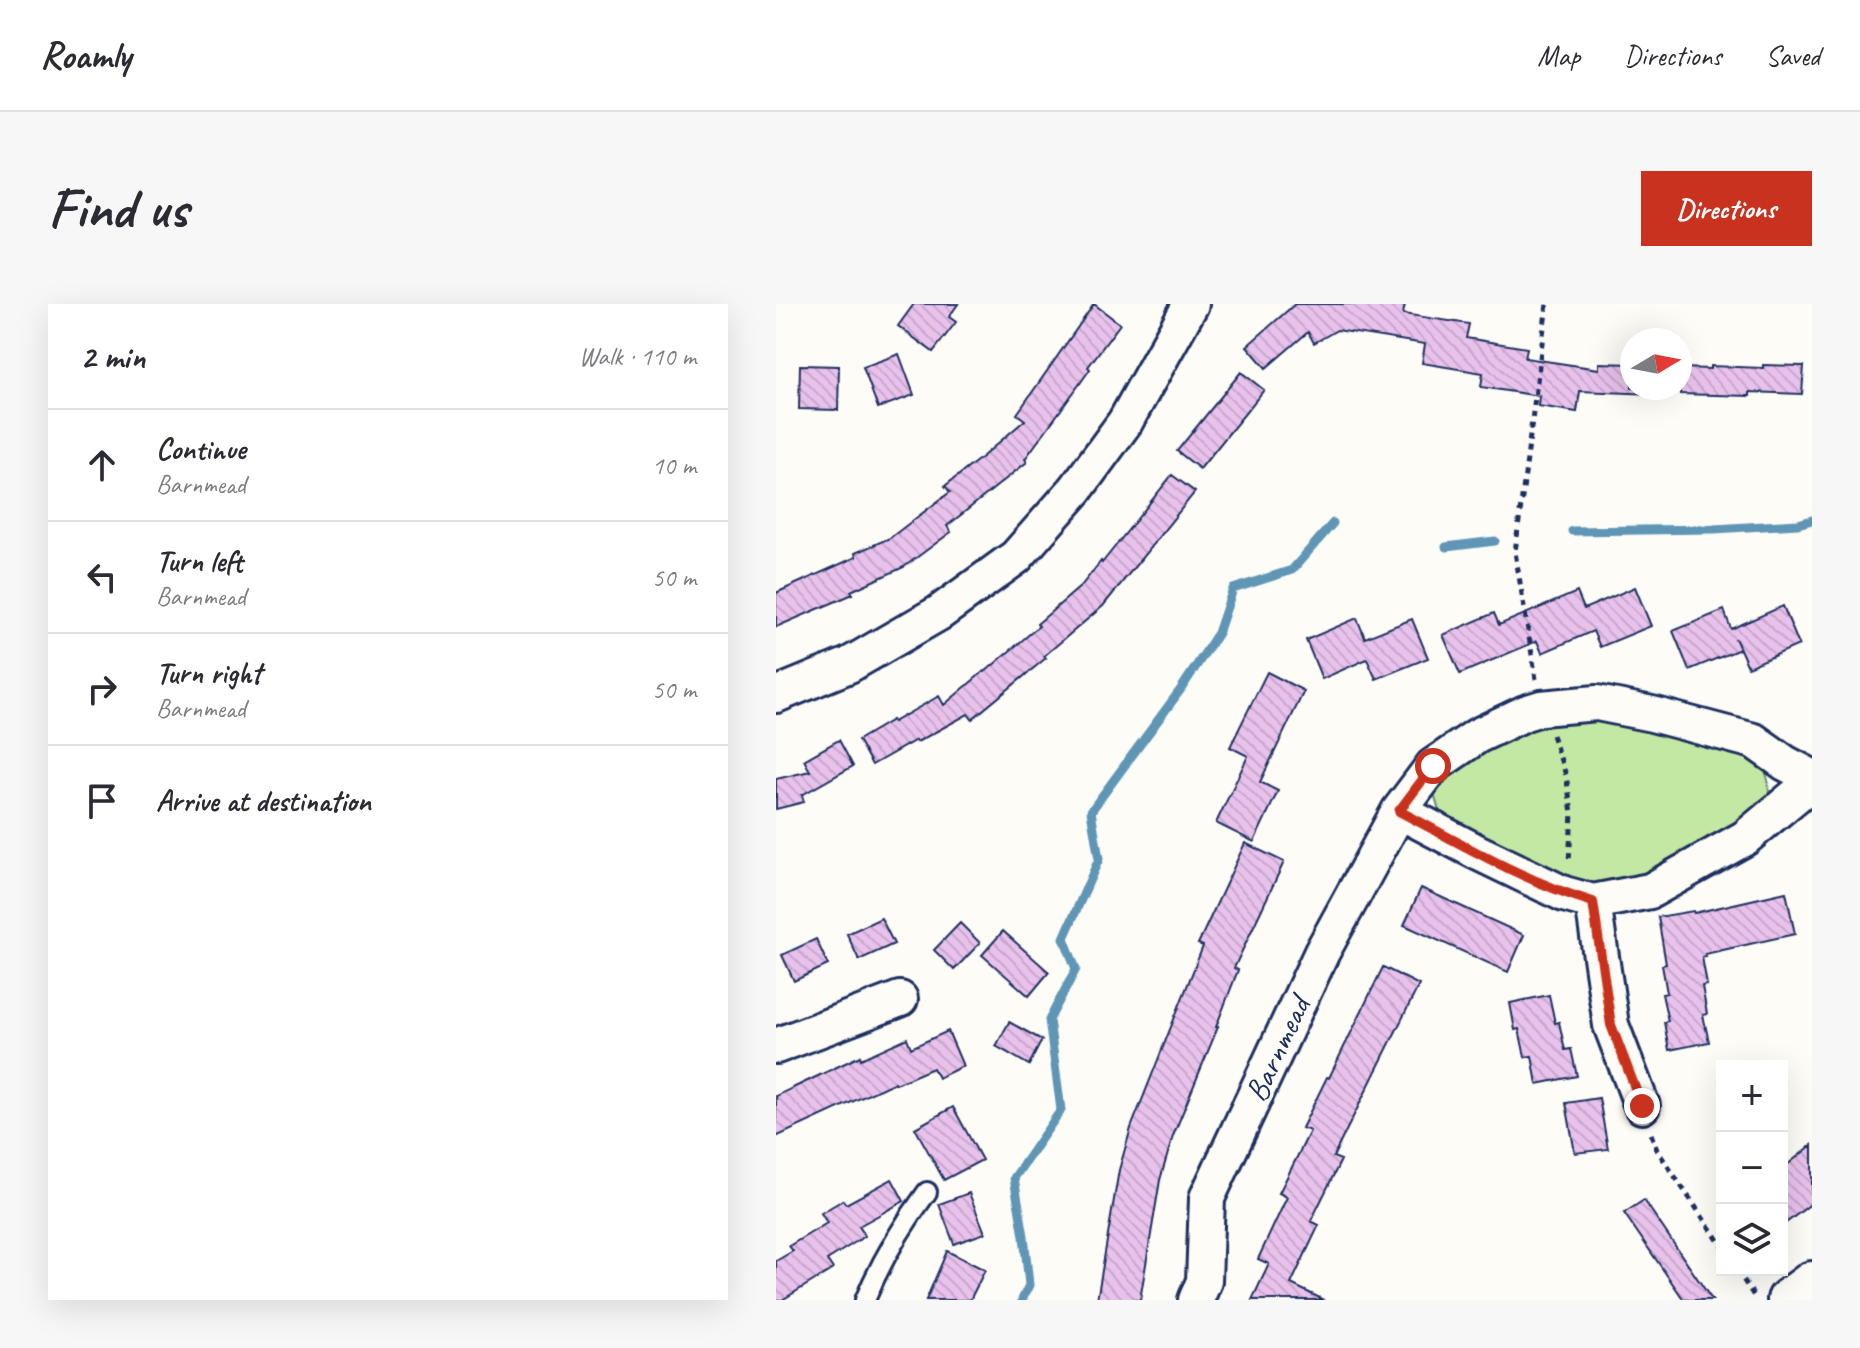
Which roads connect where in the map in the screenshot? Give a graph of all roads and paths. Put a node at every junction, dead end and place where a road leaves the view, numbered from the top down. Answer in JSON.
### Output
{"nodes":[{"id":1,"x":1191,"y":304,"type":"edge"},
{"id":2,"x":1547,"y":304,"type":"edge"},
{"id":3,"x":776,"y":695,"type":"edge"},
{"id":4,"x":1541,"y":708,"type":"junction"},
{"id":5,"x":1812,"y":780,"type":"edge"},
{"id":6,"x":1399,"y":811,"type":"junction"},
{"id":7,"x":1579,"y":898,"type":"junction"},
{"id":8,"x":900,"y":999,"type":"dead end"},
{"id":9,"x":776,"y":1046,"type":"edge"},
{"id":10,"x":1642,"y":1106,"type":"joint"},
{"id":11,"x":927,"y":1192,"type":"dead end"},
{"id":12,"x":1716,"y":1237,"type":"edge"},
{"id":13,"x":1741,"y":1276,"type":"edge"},
{"id":14,"x":1812,"y":1283,"type":"edge"},
{"id":15,"x":865,"y":1300,"type":"edge"},
{"id":16,"x":1196,"y":1300,"type":"edge"},
{"id":17,"x":1756,"y":1300,"type":"edge"},
{"id":18,"x":1789,"y":1300,"type":"edge"}],
"edges":[{"from":1,"to":3,"type":"street"},
{"from":2,"to":4,"type":"path"},
{"from":4,"to":5,"type":"street","name":"Barnmead"},
{"from":4,"to":6,"type":"street","name":"Barnmead"},
{"from":4,"to":7,"type":"path"},
{"from":5,"to":7,"type":"street","name":"Barnmead"},
{"from":6,"to":7,"type":"street"},
{"from":6,"to":16,"type":"street","name":"Barnmead"},
{"from":7,"to":10,"type":"street"},
{"from":8,"to":9,"type":"street"},
{"from":10,"to":12,"type":"path"},
{"from":11,"to":15,"type":"lane"},
{"from":13,"to":17,"type":"path"},
{"from":14,"to":18,"type":"street"}]}
